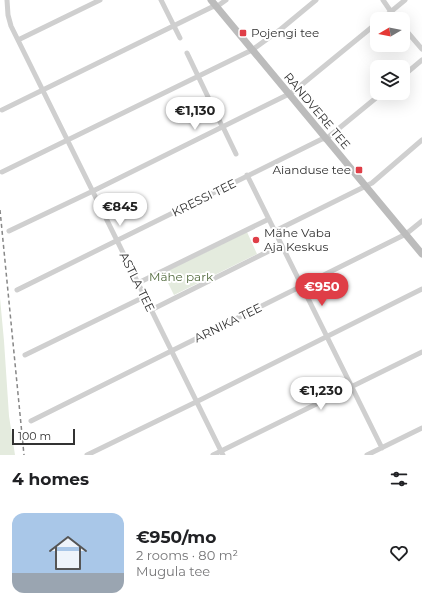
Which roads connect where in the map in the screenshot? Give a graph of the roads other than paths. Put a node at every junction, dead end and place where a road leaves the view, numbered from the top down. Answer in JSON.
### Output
{"nodes":[{"id":1,"x":7,"y":0,"type":"edge"},
{"id":2,"x":100,"y":0,"type":"edge"},
{"id":3,"x":161,"y":0,"type":"edge"},
{"id":4,"x":226,"y":0,"type":"edge"},
{"id":5,"x":316,"y":0,"type":"edge"},
{"id":6,"x":383,"y":0,"type":"edge"},
{"id":7,"x":405,"y":0,"type":"edge"},
{"id":8,"x":214,"y":3,"type":"edge"},
{"id":9,"x":391,"y":12,"type":"joint"},
{"id":10,"x":174,"y":26,"type":"junction"},
{"id":11,"x":370,"y":29,"type":"edge"},
{"id":12,"x":410,"y":35,"type":"edge"},
{"id":13,"x":180,"y":38,"type":"dead end"},
{"id":14,"x":18,"y":40,"type":"junction"},
{"id":15,"x":422,"y":49,"type":"edge"},
{"id":16,"x":252,"y":50,"type":"junction"},
{"id":17,"x":187,"y":53,"type":"dead end"},
{"id":18,"x":422,"y":60,"type":"edge"},
{"id":19,"x":410,"y":70,"type":"edge"},
{"id":20,"x":198,"y":77,"type":"junction"},
{"id":21,"x":43,"y":90,"type":"junction"},
{"id":22,"x":289,"y":94,"type":"junction"},
{"id":23,"x":373,"y":100,"type":"edge"},
{"id":24,"x":2,"y":110,"type":"dead end"},
{"id":25,"x":222,"y":126,"type":"junction"},
{"id":26,"x":326,"y":139,"type":"junction"},
{"id":27,"x":422,"y":140,"type":"edge"},
{"id":28,"x":68,"y":141,"type":"junction"},
{"id":29,"x":236,"y":154,"type":"dead end"},
{"id":30,"x":2,"y":172,"type":"dead end"},
{"id":31,"x":247,"y":175,"type":"junction"},
{"id":32,"x":366,"y":186,"type":"junction"},
{"id":33,"x":93,"y":191,"type":"junction"},
{"id":34,"x":269,"y":219,"type":"junction"},
{"id":35,"x":422,"y":221,"type":"edge"},
{"id":36,"x":275,"y":231,"type":"junction"},
{"id":37,"x":9,"y":232,"type":"dead end"},
{"id":38,"x":406,"y":234,"type":"junction"},
{"id":39,"x":117,"y":241,"type":"junction"},
{"id":40,"x":282,"y":244,"type":"junction"},
{"id":41,"x":422,"y":254,"type":"edge"},
{"id":42,"x":138,"y":283,"type":"junction"},
{"id":43,"x":302,"y":286,"type":"junction"},
{"id":44,"x":422,"y":289,"type":"edge"},
{"id":45,"x":17,"y":290,"type":"dead end"},
{"id":46,"x":144,"y":297,"type":"junction"},
{"id":47,"x":151,"y":310,"type":"junction"},
{"id":48,"x":327,"y":337,"type":"junction"},
{"id":49,"x":171,"y":351,"type":"junction"},
{"id":50,"x":422,"y":352,"type":"edge"},
{"id":51,"x":25,"y":355,"type":"dead end"},
{"id":52,"x":352,"y":386,"type":"junction"},
{"id":53,"x":196,"y":402,"type":"junction"},
{"id":54,"x":31,"y":421,"type":"dead end"},
{"id":55,"x":422,"y":428,"type":"edge"},
{"id":56,"x":382,"y":448,"type":"junction"},
{"id":57,"x":222,"y":453,"type":"edge"},
{"id":58,"x":87,"y":455,"type":"edge"},
{"id":59,"x":213,"y":455,"type":"edge"},
{"id":60,"x":367,"y":455,"type":"edge"}],
"edges":[{"from":1,"to":14,"type":"street","name":"ASTLA TEE"},
{"from":2,"to":14,"type":"street"},
{"from":3,"to":10,"type":"street"},
{"from":4,"to":8,"type":"street"},
{"from":5,"to":16,"type":"street"},
{"from":6,"to":9,"type":"street"},
{"from":7,"to":9,"type":"street"},
{"from":8,"to":10,"type":"street"},
{"from":8,"to":16,"type":"main road","name":"RANDVERE TEE"},
{"from":10,"to":13,"type":"street"},
{"from":10,"to":21,"type":"street"},
{"from":11,"to":22,"type":"street"},
{"from":12,"to":15,"type":"street"},
{"from":14,"to":21,"type":"street","name":"ASTLA TEE"},
{"from":16,"to":20,"type":"street"},
{"from":16,"to":22,"type":"main road","name":"RANDVERE TEE"},
{"from":17,"to":20,"type":"street"},
{"from":18,"to":19,"type":"street"},
{"from":20,"to":25,"type":"street"},
{"from":20,"to":28,"type":"street"},
{"from":21,"to":24,"type":"street"},
{"from":21,"to":28,"type":"street","name":"ASTLA TEE"},
{"from":22,"to":25,"type":"street"},
{"from":22,"to":26,"type":"main road","name":"RANDVERE TEE"},
{"from":23,"to":26,"type":"street","name":"KRESSI TEE"},
{"from":25,"to":29,"type":"street"},
{"from":25,"to":33,"type":"street"},
{"from":26,"to":31,"type":"street","name":"KRESSI TEE"},
{"from":26,"to":32,"type":"main road","name":"RANDVERE TEE"},
{"from":27,"to":32,"type":"street"},
{"from":28,"to":30,"type":"street"},
{"from":28,"to":33,"type":"street","name":"ASTLA TEE"},
{"from":31,"to":34,"type":"street"},
{"from":31,"to":39,"type":"street","name":"KRESSI TEE"},
{"from":32,"to":36,"type":"street"},
{"from":32,"to":38,"type":"main road","name":"RANDVERE TEE"},
{"from":33,"to":37,"type":"street"},
{"from":33,"to":39,"type":"street","name":"ASTLA TEE"},
{"from":34,"to":36,"type":"street"},
{"from":34,"to":42,"type":"street"},
{"from":35,"to":38,"type":"street","name":"ARNIKA TEE"},
{"from":36,"to":40,"type":"street"},
{"from":38,"to":41,"type":"main road","name":"RANDVERE TEE"},
{"from":38,"to":43,"type":"street","name":"ARNIKA TEE"},
{"from":39,"to":42,"type":"street","name":"ASTLA TEE"},
{"from":39,"to":45,"type":"street","name":"KRESSI TEE"},
{"from":40,"to":43,"type":"street"},
{"from":40,"to":47,"type":"street"},
{"from":42,"to":46,"type":"street","name":"ASTLA TEE"},
{"from":43,"to":48,"type":"street"},
{"from":43,"to":49,"type":"street","name":"ARNIKA TEE"},
{"from":44,"to":48,"type":"street"},
{"from":46,"to":47,"type":"street","name":"ASTLA TEE"},
{"from":46,"to":51,"type":"street"},
{"from":47,"to":49,"type":"street","name":"ASTLA TEE"},
{"from":48,"to":52,"type":"street"},
{"from":48,"to":53,"type":"street"},
{"from":49,"to":53,"type":"street","name":"ASTLA TEE"},
{"from":49,"to":54,"type":"street","name":"ARNIKA TEE"},
{"from":50,"to":52,"type":"street"},
{"from":52,"to":56,"type":"street"},
{"from":52,"to":57,"type":"street"},
{"from":53,"to":57,"type":"street","name":"ASTLA TEE"},
{"from":53,"to":58,"type":"street"},
{"from":55,"to":56,"type":"street"},
{"from":56,"to":60,"type":"street"},
{"from":57,"to":59,"type":"street"}]}
